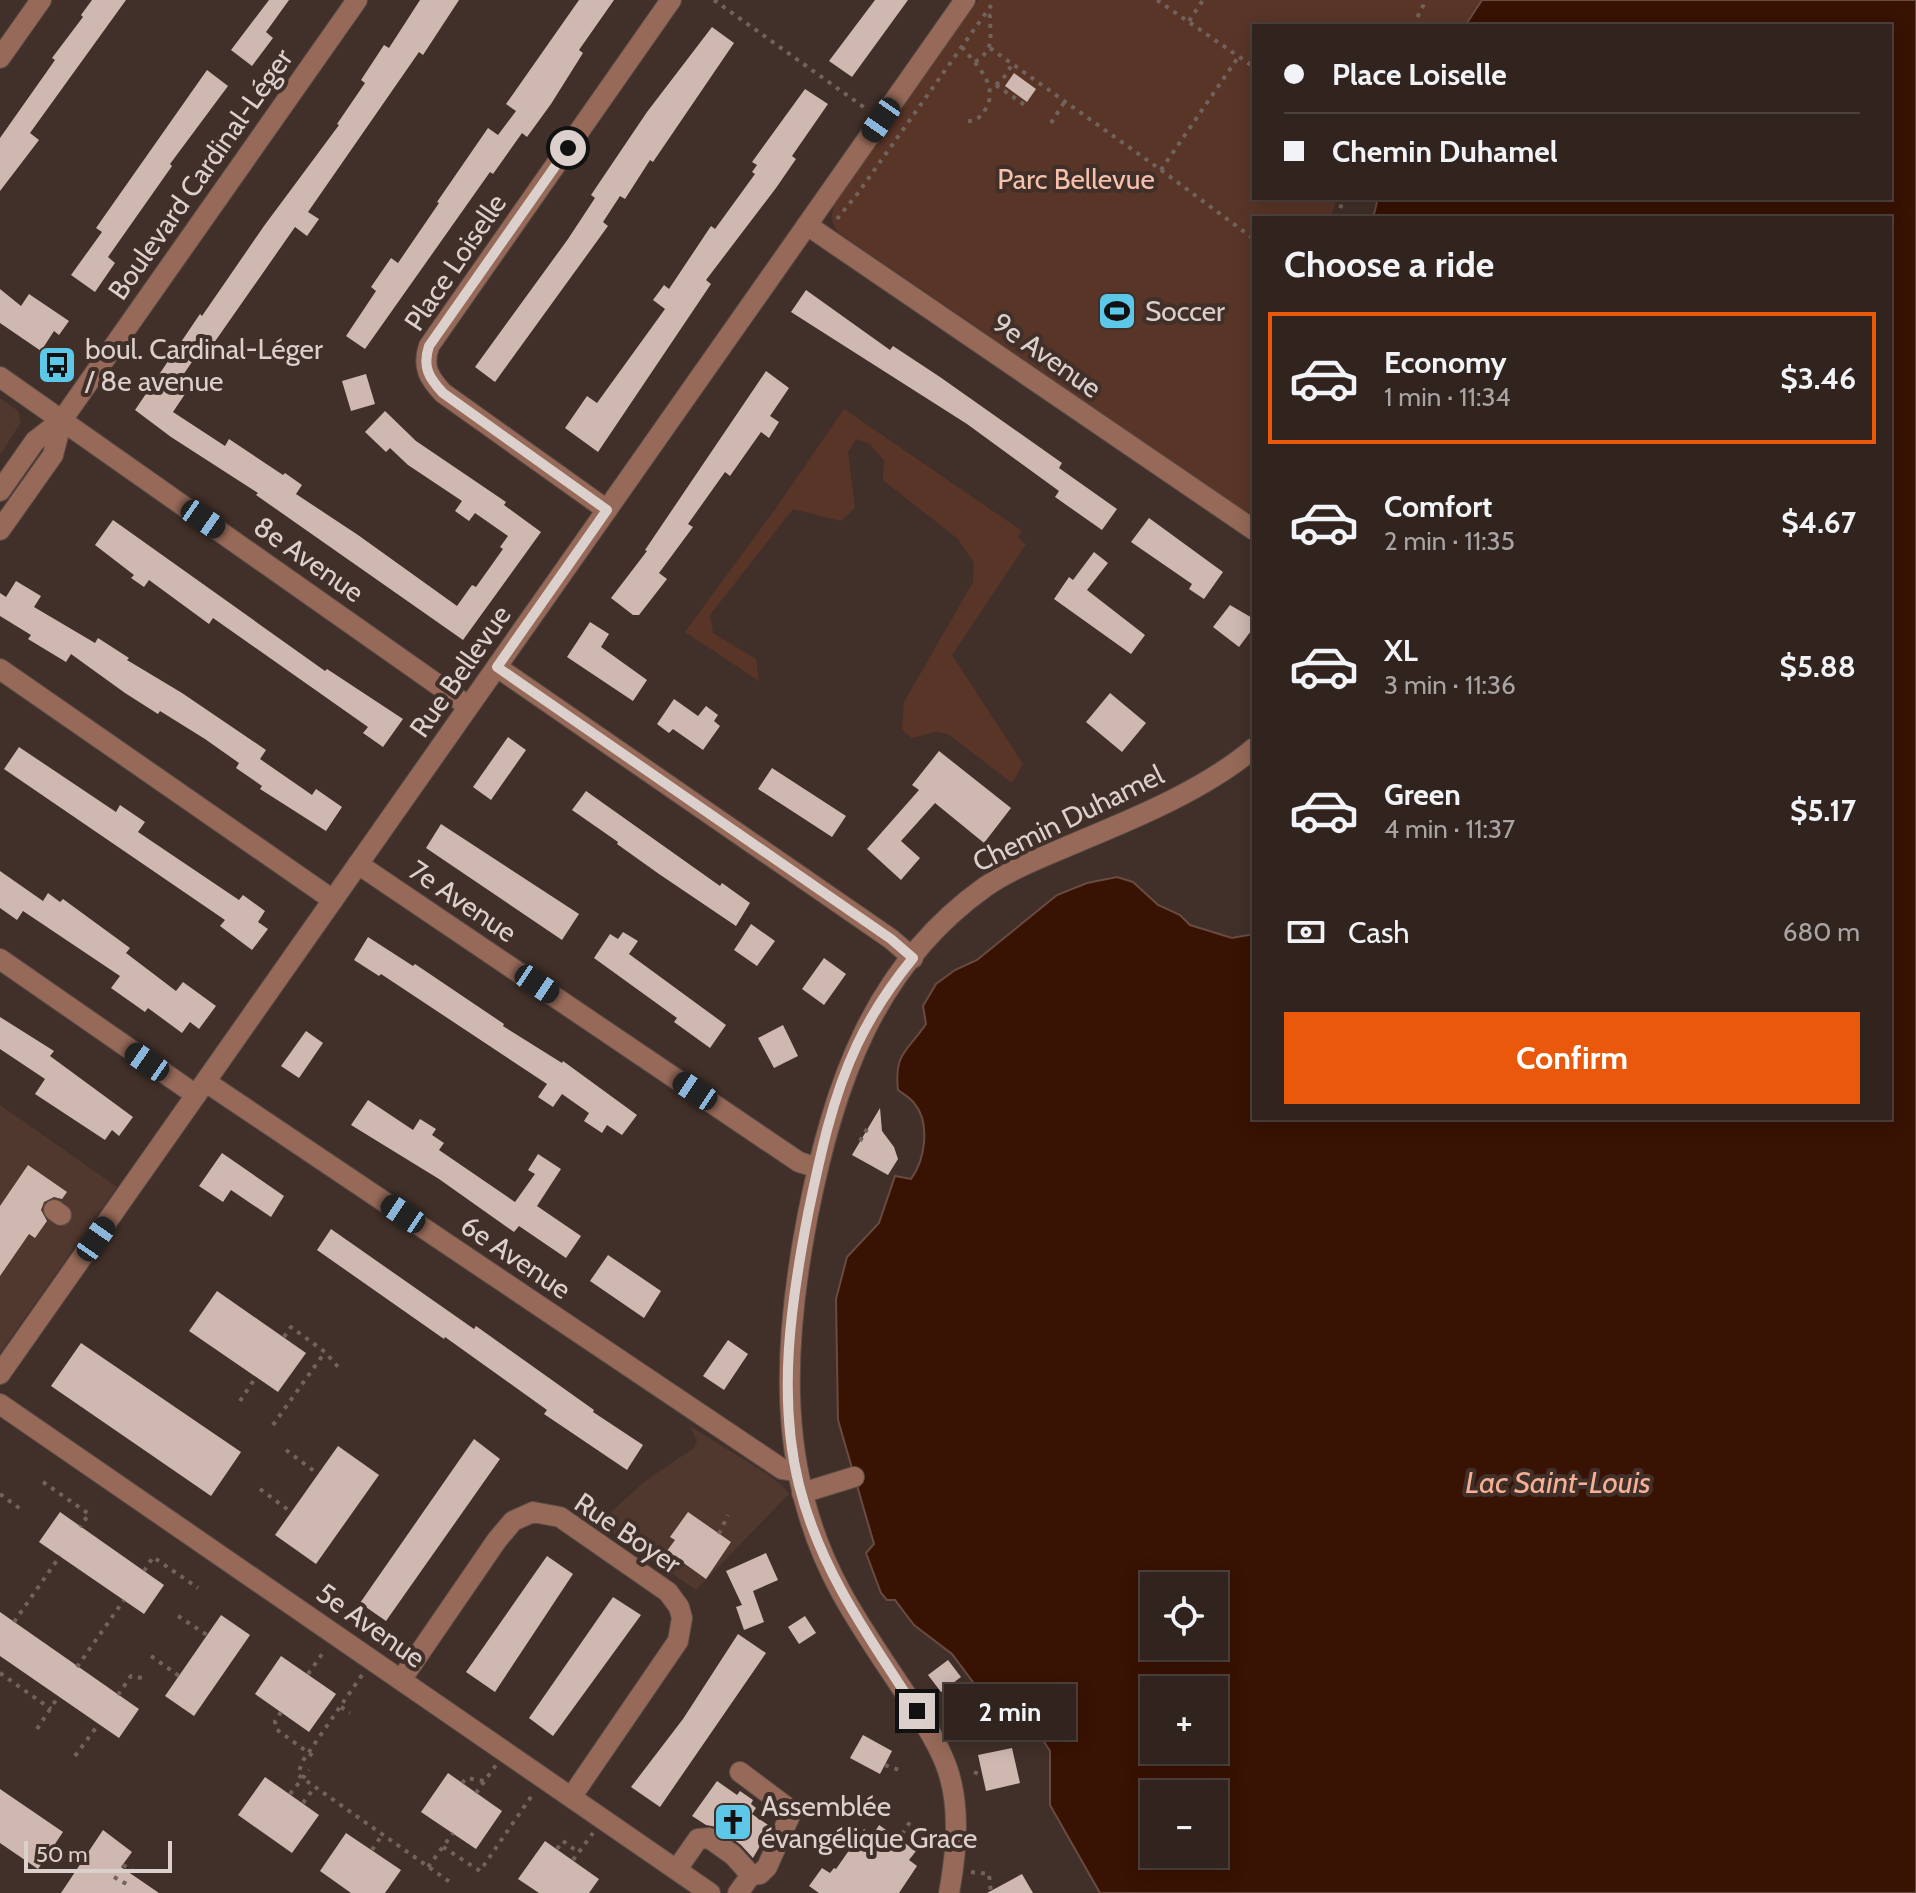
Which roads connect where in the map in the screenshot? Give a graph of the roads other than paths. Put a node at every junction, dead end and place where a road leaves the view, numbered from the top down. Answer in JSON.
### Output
{"nodes":[{"id":1,"x":41,"y":0,"type":"edge"},
{"id":2,"x":357,"y":0,"type":"edge"},
{"id":3,"x":671,"y":0,"type":"edge"},
{"id":4,"x":965,"y":0,"type":"edge"},
{"id":5,"x":0,"y":58,"type":"edge"},
{"id":6,"x":807,"y":225,"type":"junction"},
{"id":7,"x":0,"y":377,"type":"edge"},
{"id":8,"x":62,"y":420,"type":"junction"},
{"id":9,"x":0,"y":491,"type":"edge"},
{"id":10,"x":607,"y":510,"type":"junction"},
{"id":11,"x":1252,"y":529,"type":"edge"},
{"id":12,"x":0,"y":530,"type":"edge"},
{"id":13,"x":497,"y":667,"type":"junction"},
{"id":14,"x":0,"y":669,"type":"edge"},
{"id":15,"x":468,"y":706,"type":"junction"},
{"id":16,"x":1252,"y":749,"type":"edge"},
{"id":17,"x":358,"y":864,"type":"junction"},
{"id":18,"x":333,"y":900,"type":"junction"},
{"id":19,"x":913,"y":958,"type":"junction"},
{"id":20,"x":0,"y":959,"type":"edge"},
{"id":21,"x":201,"y":1088,"type":"junction"},
{"id":22,"x":818,"y":1168,"type":"junction"},
{"id":23,"x":0,"y":1374,"type":"edge"},
{"id":24,"x":0,"y":1404,"type":"edge"},
{"id":25,"x":796,"y":1471,"type":"junction"},
{"id":26,"x":854,"y":1477,"type":"dead end"},
{"id":27,"x":802,"y":1493,"type":"junction"},
{"id":28,"x":401,"y":1680,"type":"junction"},
{"id":29,"x":740,"y":1772,"type":"dead end"},
{"id":30,"x":572,"y":1796,"type":"junction"},
{"id":31,"x":677,"y":1869,"type":"junction"},
{"id":32,"x":751,"y":1875,"type":"junction"},
{"id":33,"x":710,"y":1893,"type":"edge"},
{"id":34,"x":738,"y":1893,"type":"edge"},
{"id":35,"x":949,"y":1893,"type":"edge"}],
"edges":[{"from":1,"to":5,"type":"street"},
{"from":2,"to":8,"type":"street","name":"Boulevard Cardinal-Léger"},
{"from":3,"to":10,"type":"street","name":"Place Loiselle"},
{"from":4,"to":6,"type":"street","name":"Rue Bellevue"},
{"from":6,"to":10,"type":"street","name":"Rue Bellevue"},
{"from":6,"to":11,"type":"street","name":"9e Avenue"},
{"from":7,"to":8,"type":"street","name":"8e Avenue"},
{"from":8,"to":9,"type":"street","name":"Boulevard Cardinal-Léger"},
{"from":8,"to":12,"type":"street","name":"Boulevard Cardinal-Léger"},
{"from":8,"to":15,"type":"street","name":"8e Avenue"},
{"from":10,"to":13,"type":"street","name":"Rue Bellevue"},
{"from":13,"to":15,"type":"street","name":"Rue Bellevue"},
{"from":13,"to":19,"type":"street"},
{"from":14,"to":18,"type":"street"},
{"from":15,"to":17,"type":"street","name":"Rue Bellevue"},
{"from":16,"to":19,"type":"street","name":"Chemin Duhamel"},
{"from":17,"to":18,"type":"street","name":"Rue Bellevue"},
{"from":17,"to":22,"type":"street","name":"7e Avenue"},
{"from":18,"to":21,"type":"street","name":"Rue Bellevue"},
{"from":19,"to":22,"type":"street","name":"Chemin Duhamel"},
{"from":20,"to":21,"type":"street","name":"6e Avenue"},
{"from":21,"to":23,"type":"street","name":"Rue Bellevue"},
{"from":21,"to":25,"type":"street","name":"6e Avenue"},
{"from":22,"to":25,"type":"street","name":"Chemin Duhamel"},
{"from":24,"to":28,"type":"street","name":"5e Avenue"},
{"from":25,"to":27,"type":"street","name":"Chemin Duhamel"},
{"from":26,"to":27,"type":"street"},
{"from":27,"to":35,"type":"street","name":"Chemin Duhamel"},
{"from":28,"to":30,"type":"street","name":"5e Avenue"},
{"from":28,"to":30,"type":"street","name":"Rue Boyer"},
{"from":29,"to":32,"type":"street"},
{"from":30,"to":31,"type":"street","name":"5e Avenue"},
{"from":31,"to":32,"type":"street"},
{"from":31,"to":33,"type":"street","name":"5e Avenue"},
{"from":32,"to":34,"type":"street"}]}
